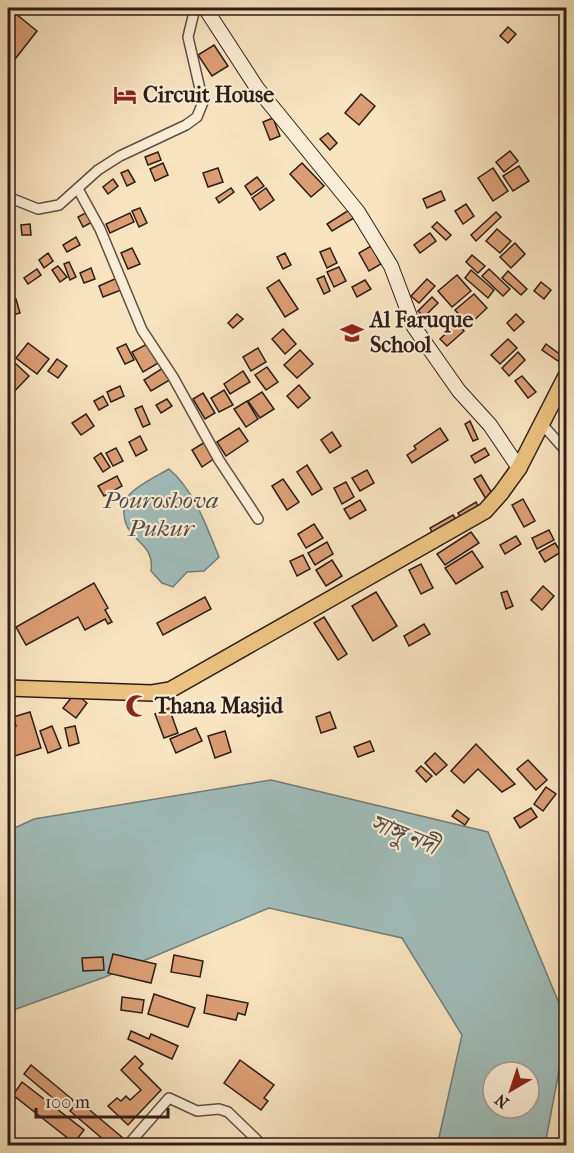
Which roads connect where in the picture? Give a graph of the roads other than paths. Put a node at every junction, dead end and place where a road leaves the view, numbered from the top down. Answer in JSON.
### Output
{"nodes":[{"id":1,"x":195,"y":8,"type":"edge"},
{"id":2,"x":205,"y":8,"type":"edge"},
{"id":3,"x":78,"y":189,"type":"junction"},
{"id":4,"x":8,"y":197,"type":"edge"},
{"id":5,"x":567,"y":376,"type":"edge"},
{"id":6,"x":541,"y":423,"type":"junction"},
{"id":7,"x":567,"y":451,"type":"edge"},
{"id":8,"x":519,"y":468,"type":"junction"},
{"id":9,"x":258,"y":519,"type":"dead end"},
{"id":10,"x":8,"y":688,"type":"edge"},
{"id":11,"x":127,"y":1146,"type":"edge"},
{"id":12,"x":260,"y":1146,"type":"edge"}],
"edges":[{"from":1,"to":3,"type":"street"},
{"from":2,"to":8,"type":"main road"},
{"from":3,"to":4,"type":"street"},
{"from":3,"to":9,"type":"street"},
{"from":5,"to":6,"type":"main road"},
{"from":6,"to":7,"type":"street"},
{"from":6,"to":8,"type":"main road"},
{"from":8,"to":10,"type":"main road"},
{"from":11,"to":12,"type":"street"}]}
